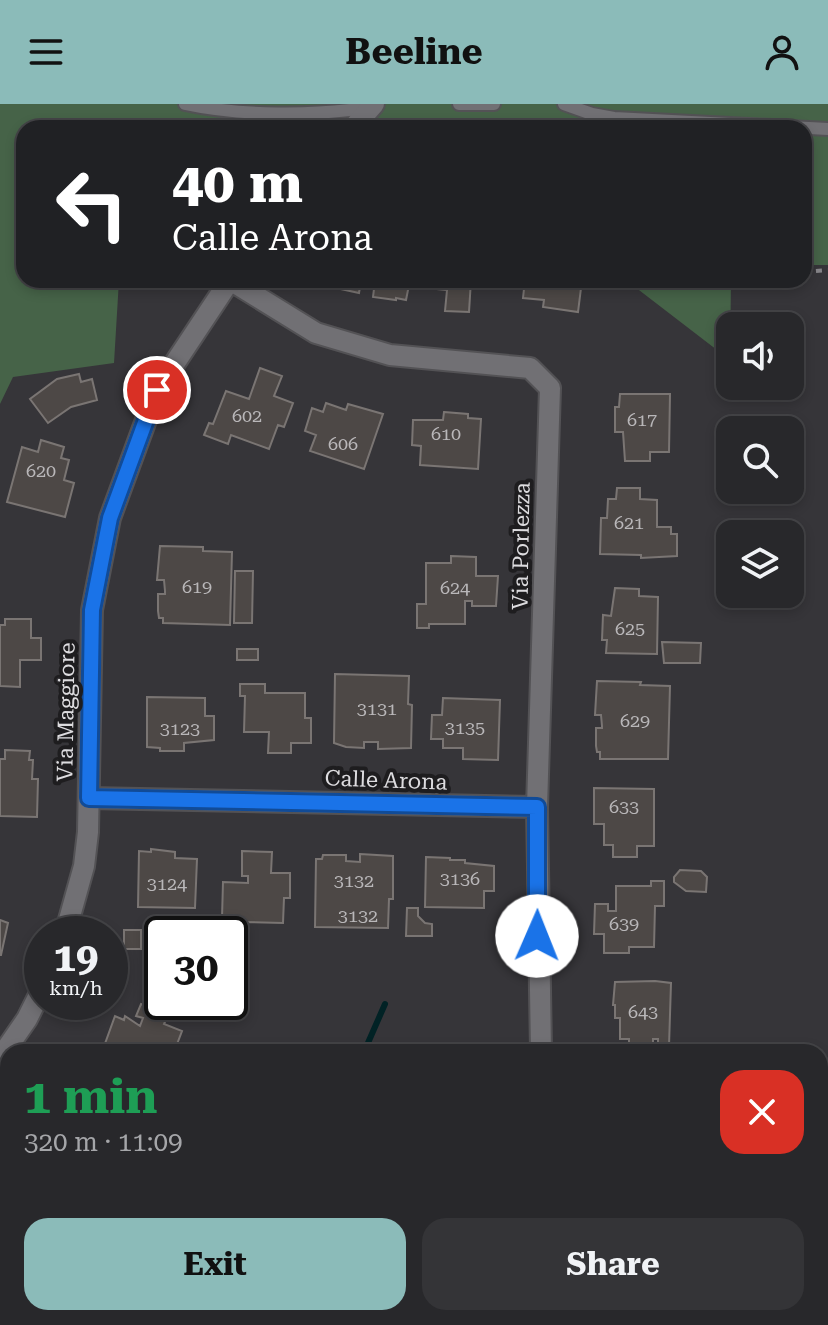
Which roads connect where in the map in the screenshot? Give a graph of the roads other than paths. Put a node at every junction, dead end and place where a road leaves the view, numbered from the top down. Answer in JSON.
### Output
{"nodes":[{"id":1,"x":185,"y":104,"type":"edge"},
{"id":2,"x":459,"y":104,"type":"edge"},
{"id":3,"x":494,"y":104,"type":"edge"},
{"id":4,"x":564,"y":104,"type":"edge"},
{"id":5,"x":372,"y":106,"type":"edge"},
{"id":6,"x":659,"y":120,"type":"edge"},
{"id":7,"x":225,"y":288,"type":"edge"},
{"id":8,"x":243,"y":288,"type":"edge"},
{"id":9,"x":89,"y":798,"type":"junction"},
{"id":10,"x":537,"y":807,"type":"junction"},
{"id":11,"x":70,"y":916,"type":"edge"},
{"id":12,"x":26,"y":1020,"type":"edge"},
{"id":13,"x":10,"y":1044,"type":"edge"},
{"id":14,"x":541,"y":1044,"type":"edge"}],
"edges":[{"from":1,"to":5,"type":"lane"},
{"from":2,"to":3,"type":"lane"},
{"from":4,"to":6,"type":"lane"},
{"from":7,"to":9,"type":"street","name":"Via Maggiore"},
{"from":8,"to":10,"type":"street","name":"Via Porlezza"},
{"from":9,"to":10,"type":"street","name":"Calle Arona"},
{"from":9,"to":11,"type":"street","name":"Via Maggiore"},
{"from":10,"to":14,"type":"street","name":"Via Porlezza"},
{"from":12,"to":13,"type":"street"}]}
